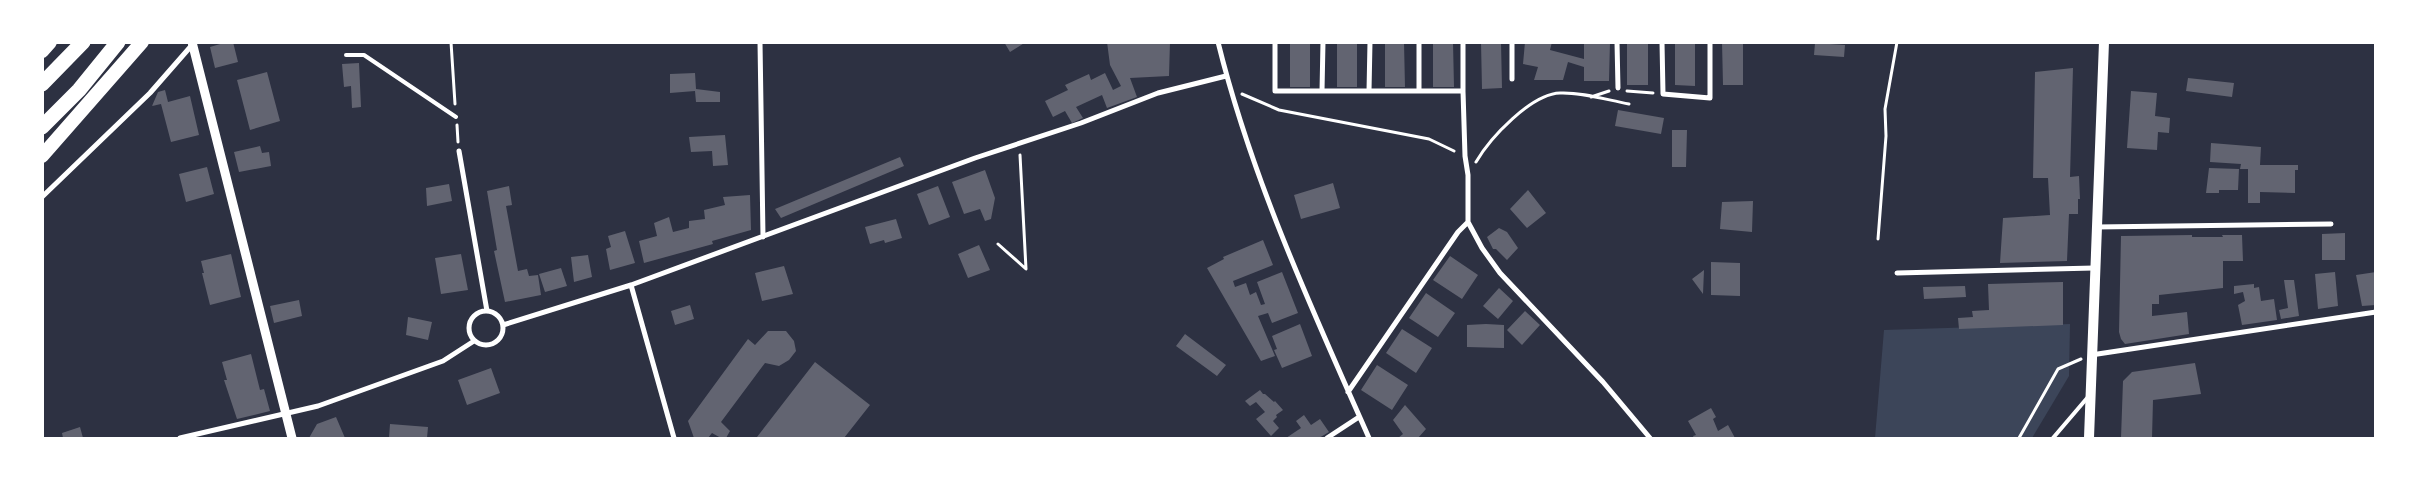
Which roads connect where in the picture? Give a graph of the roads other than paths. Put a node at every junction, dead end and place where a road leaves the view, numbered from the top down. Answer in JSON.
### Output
{"nodes":[{"id":1,"x":50,"y":42,"type":"edge"},
{"id":2,"x":82,"y":42,"type":"edge"},
{"id":3,"x":118,"y":42,"type":"edge"},
{"id":4,"x":142,"y":42,"type":"edge"},
{"id":5,"x":760,"y":42,"type":"edge"},
{"id":6,"x":1218,"y":42,"type":"edge"},
{"id":7,"x":1274,"y":42,"type":"edge"},
{"id":8,"x":1323,"y":42,"type":"edge"},
{"id":9,"x":1370,"y":42,"type":"edge"},
{"id":10,"x":1419,"y":42,"type":"edge"},
{"id":11,"x":1463,"y":42,"type":"edge"},
{"id":12,"x":1512,"y":42,"type":"edge"},
{"id":13,"x":1617,"y":42,"type":"edge"},
{"id":14,"x":1662,"y":42,"type":"edge"},
{"id":15,"x":1710,"y":42,"type":"edge"},
{"id":16,"x":2104,"y":42,"type":"edge"},
{"id":17,"x":192,"y":44,"type":"edge"},
{"id":18,"x":42,"y":51,"type":"edge"},
{"id":19,"x":346,"y":55,"type":"dead end"},
{"id":20,"x":1226,"y":76,"type":"junction"},
{"id":21,"x":1512,"y":78,"type":"dead end"},
{"id":22,"x":42,"y":84,"type":"edge"},
{"id":23,"x":1618,"y":88,"type":"road end"},
{"id":24,"x":1322,"y":91,"type":"junction"},
{"id":25,"x":1419,"y":91,"type":"junction"},
{"id":26,"x":1463,"y":91,"type":"junction"},
{"id":27,"x":1369,"y":92,"type":"junction"},
{"id":28,"x":456,"y":117,"type":"road end"},
{"id":29,"x":42,"y":127,"type":"edge"},
{"id":30,"x":459,"y":151,"type":"road end"},
{"id":31,"x":42,"y":156,"type":"edge"},
{"id":32,"x":42,"y":197,"type":"edge"},
{"id":33,"x":1468,"y":222,"type":"junction"},
{"id":34,"x":2331,"y":224,"type":"dead end"},
{"id":35,"x":2096,"y":227,"type":"junction"},
{"id":36,"x":763,"y":237,"type":"junction"},
{"id":37,"x":2094,"y":268,"type":"junction"},
{"id":38,"x":1897,"y":273,"type":"dead end"},
{"id":39,"x":631,"y":285,"type":"junction"},
{"id":40,"x":487,"y":311,"type":"junction"},
{"id":41,"x":2376,"y":312,"type":"edge"},
{"id":42,"x":503,"y":325,"type":"junction"},
{"id":43,"x":474,"y":341,"type":"junction"},
{"id":44,"x":2090,"y":355,"type":"junction"},
{"id":45,"x":1348,"y":392,"type":"junction"},
{"id":46,"x":2090,"y":395,"type":"junction"},
{"id":47,"x":286,"y":415,"type":"junction"},
{"id":48,"x":1359,"y":417,"type":"junction"},
{"id":49,"x":180,"y":438,"type":"edge"},
{"id":50,"x":292,"y":438,"type":"edge"},
{"id":51,"x":674,"y":438,"type":"edge"},
{"id":52,"x":1328,"y":438,"type":"edge"},
{"id":53,"x":1369,"y":438,"type":"edge"},
{"id":54,"x":1650,"y":438,"type":"edge"},
{"id":55,"x":2053,"y":438,"type":"edge"},
{"id":56,"x":2089,"y":438,"type":"edge"}],
"edges":[{"from":1,"to":18,"type":"highway"},
{"from":2,"to":22,"type":"highway"},
{"from":3,"to":29,"type":"highway"},
{"from":4,"to":31,"type":"highway"},
{"from":5,"to":36,"type":"street"},
{"from":6,"to":20,"type":"street"},
{"from":7,"to":24,"type":"street"},
{"from":8,"to":24,"type":"street"},
{"from":9,"to":27,"type":"street"},
{"from":10,"to":25,"type":"street"},
{"from":11,"to":26,"type":"street"},
{"from":12,"to":21,"type":"street"},
{"from":13,"to":23,"type":"street"},
{"from":14,"to":15,"type":"street"},
{"from":16,"to":35,"type":"main road"},
{"from":17,"to":32,"type":"street"},
{"from":17,"to":47,"type":"street"},
{"from":19,"to":28,"type":"lane"},
{"from":20,"to":36,"type":"street"},
{"from":20,"to":45,"type":"street"},
{"from":24,"to":27,"type":"street"},
{"from":25,"to":26,"type":"street"},
{"from":25,"to":27,"type":"street"},
{"from":26,"to":33,"type":"street"},
{"from":30,"to":40,"type":"street"},
{"from":33,"to":45,"type":"street"},
{"from":33,"to":54,"type":"street"},
{"from":34,"to":35,"type":"street"},
{"from":35,"to":37,"type":"main road"},
{"from":36,"to":39,"type":"street"},
{"from":37,"to":38,"type":"street"},
{"from":37,"to":44,"type":"main road"},
{"from":39,"to":42,"type":"street"},
{"from":39,"to":51,"type":"street"},
{"from":40,"to":42,"type":"street"},
{"from":40,"to":43,"type":"street"},
{"from":41,"to":44,"type":"street"},
{"from":42,"to":43,"type":"street"},
{"from":43,"to":47,"type":"street"},
{"from":44,"to":46,"type":"main road"},
{"from":45,"to":48,"type":"street"},
{"from":46,"to":55,"type":"lane"},
{"from":46,"to":56,"type":"main road"},
{"from":47,"to":49,"type":"street"},
{"from":47,"to":50,"type":"street"},
{"from":48,"to":52,"type":"street"},
{"from":48,"to":53,"type":"street"}]}
